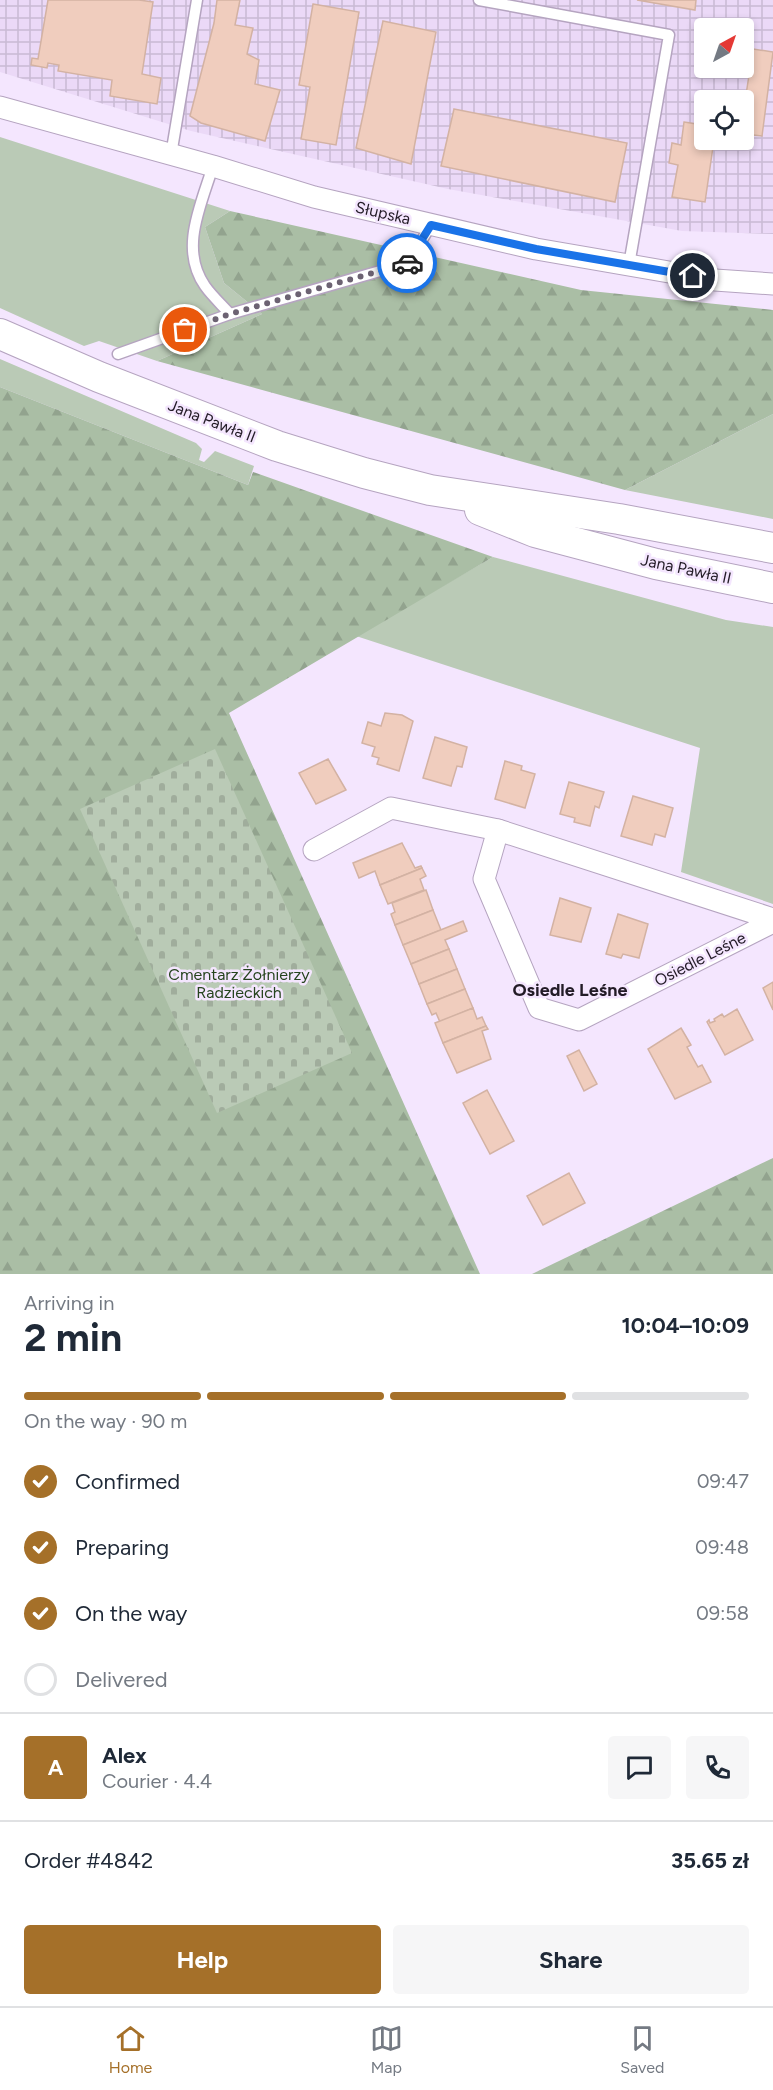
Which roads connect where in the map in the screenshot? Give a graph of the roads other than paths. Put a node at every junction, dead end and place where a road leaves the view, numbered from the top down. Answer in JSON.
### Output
{"nodes":[{"id":1,"x":197,"y":0,"type":"edge"},
{"id":2,"x":479,"y":0,"type":"edge"},
{"id":3,"x":0,"y":107,"type":"edge"},
{"id":4,"x":171,"y":155,"type":"junction"},
{"id":5,"x":213,"y":166,"type":"junction"},
{"id":6,"x":431,"y":225,"type":"junction"},
{"id":7,"x":629,"y":265,"type":"junction"},
{"id":8,"x":773,"y":284,"type":"edge"},
{"id":9,"x":230,"y":314,"type":"junction"},
{"id":10,"x":0,"y":334,"type":"edge"},
{"id":11,"x":118,"y":354,"type":"dead end"},
{"id":12,"x":430,"y":490,"type":"junction"},
{"id":13,"x":773,"y":548,"type":"edge"},
{"id":14,"x":773,"y":588,"type":"edge"},
{"id":15,"x":498,"y":830,"type":"junction"},
{"id":16,"x":314,"y":849,"type":"dead end"},
{"id":17,"x":773,"y":920,"type":"edge"}],
"edges":[{"from":1,"to":4,"type":"lane"},
{"from":2,"to":7,"type":"lane"},
{"from":3,"to":4,"type":"street","name":"Słupska"},
{"from":4,"to":5,"type":"street","name":"Słupska"},
{"from":5,"to":6,"type":"street","name":"Słupska"},
{"from":5,"to":9,"type":"lane"},
{"from":6,"to":7,"type":"street","name":"Słupska"},
{"from":6,"to":9,"type":"lane"},
{"from":7,"to":8,"type":"street","name":"Słupska"},
{"from":9,"to":11,"type":"lane"},
{"from":10,"to":12,"type":"main road","name":"Jana Pawła II"},
{"from":12,"to":13,"type":"main road","name":"Jana Pawła II"},
{"from":12,"to":14,"type":"main road","name":"Jana Pawła II"},
{"from":15,"to":16,"type":"street","name":"Osiedle Leśne"},
{"from":15,"to":17,"type":"street","name":"Osiedle Leśne"},
{"from":15,"to":17,"type":"street","name":"Osiedle Leśne"}]}
